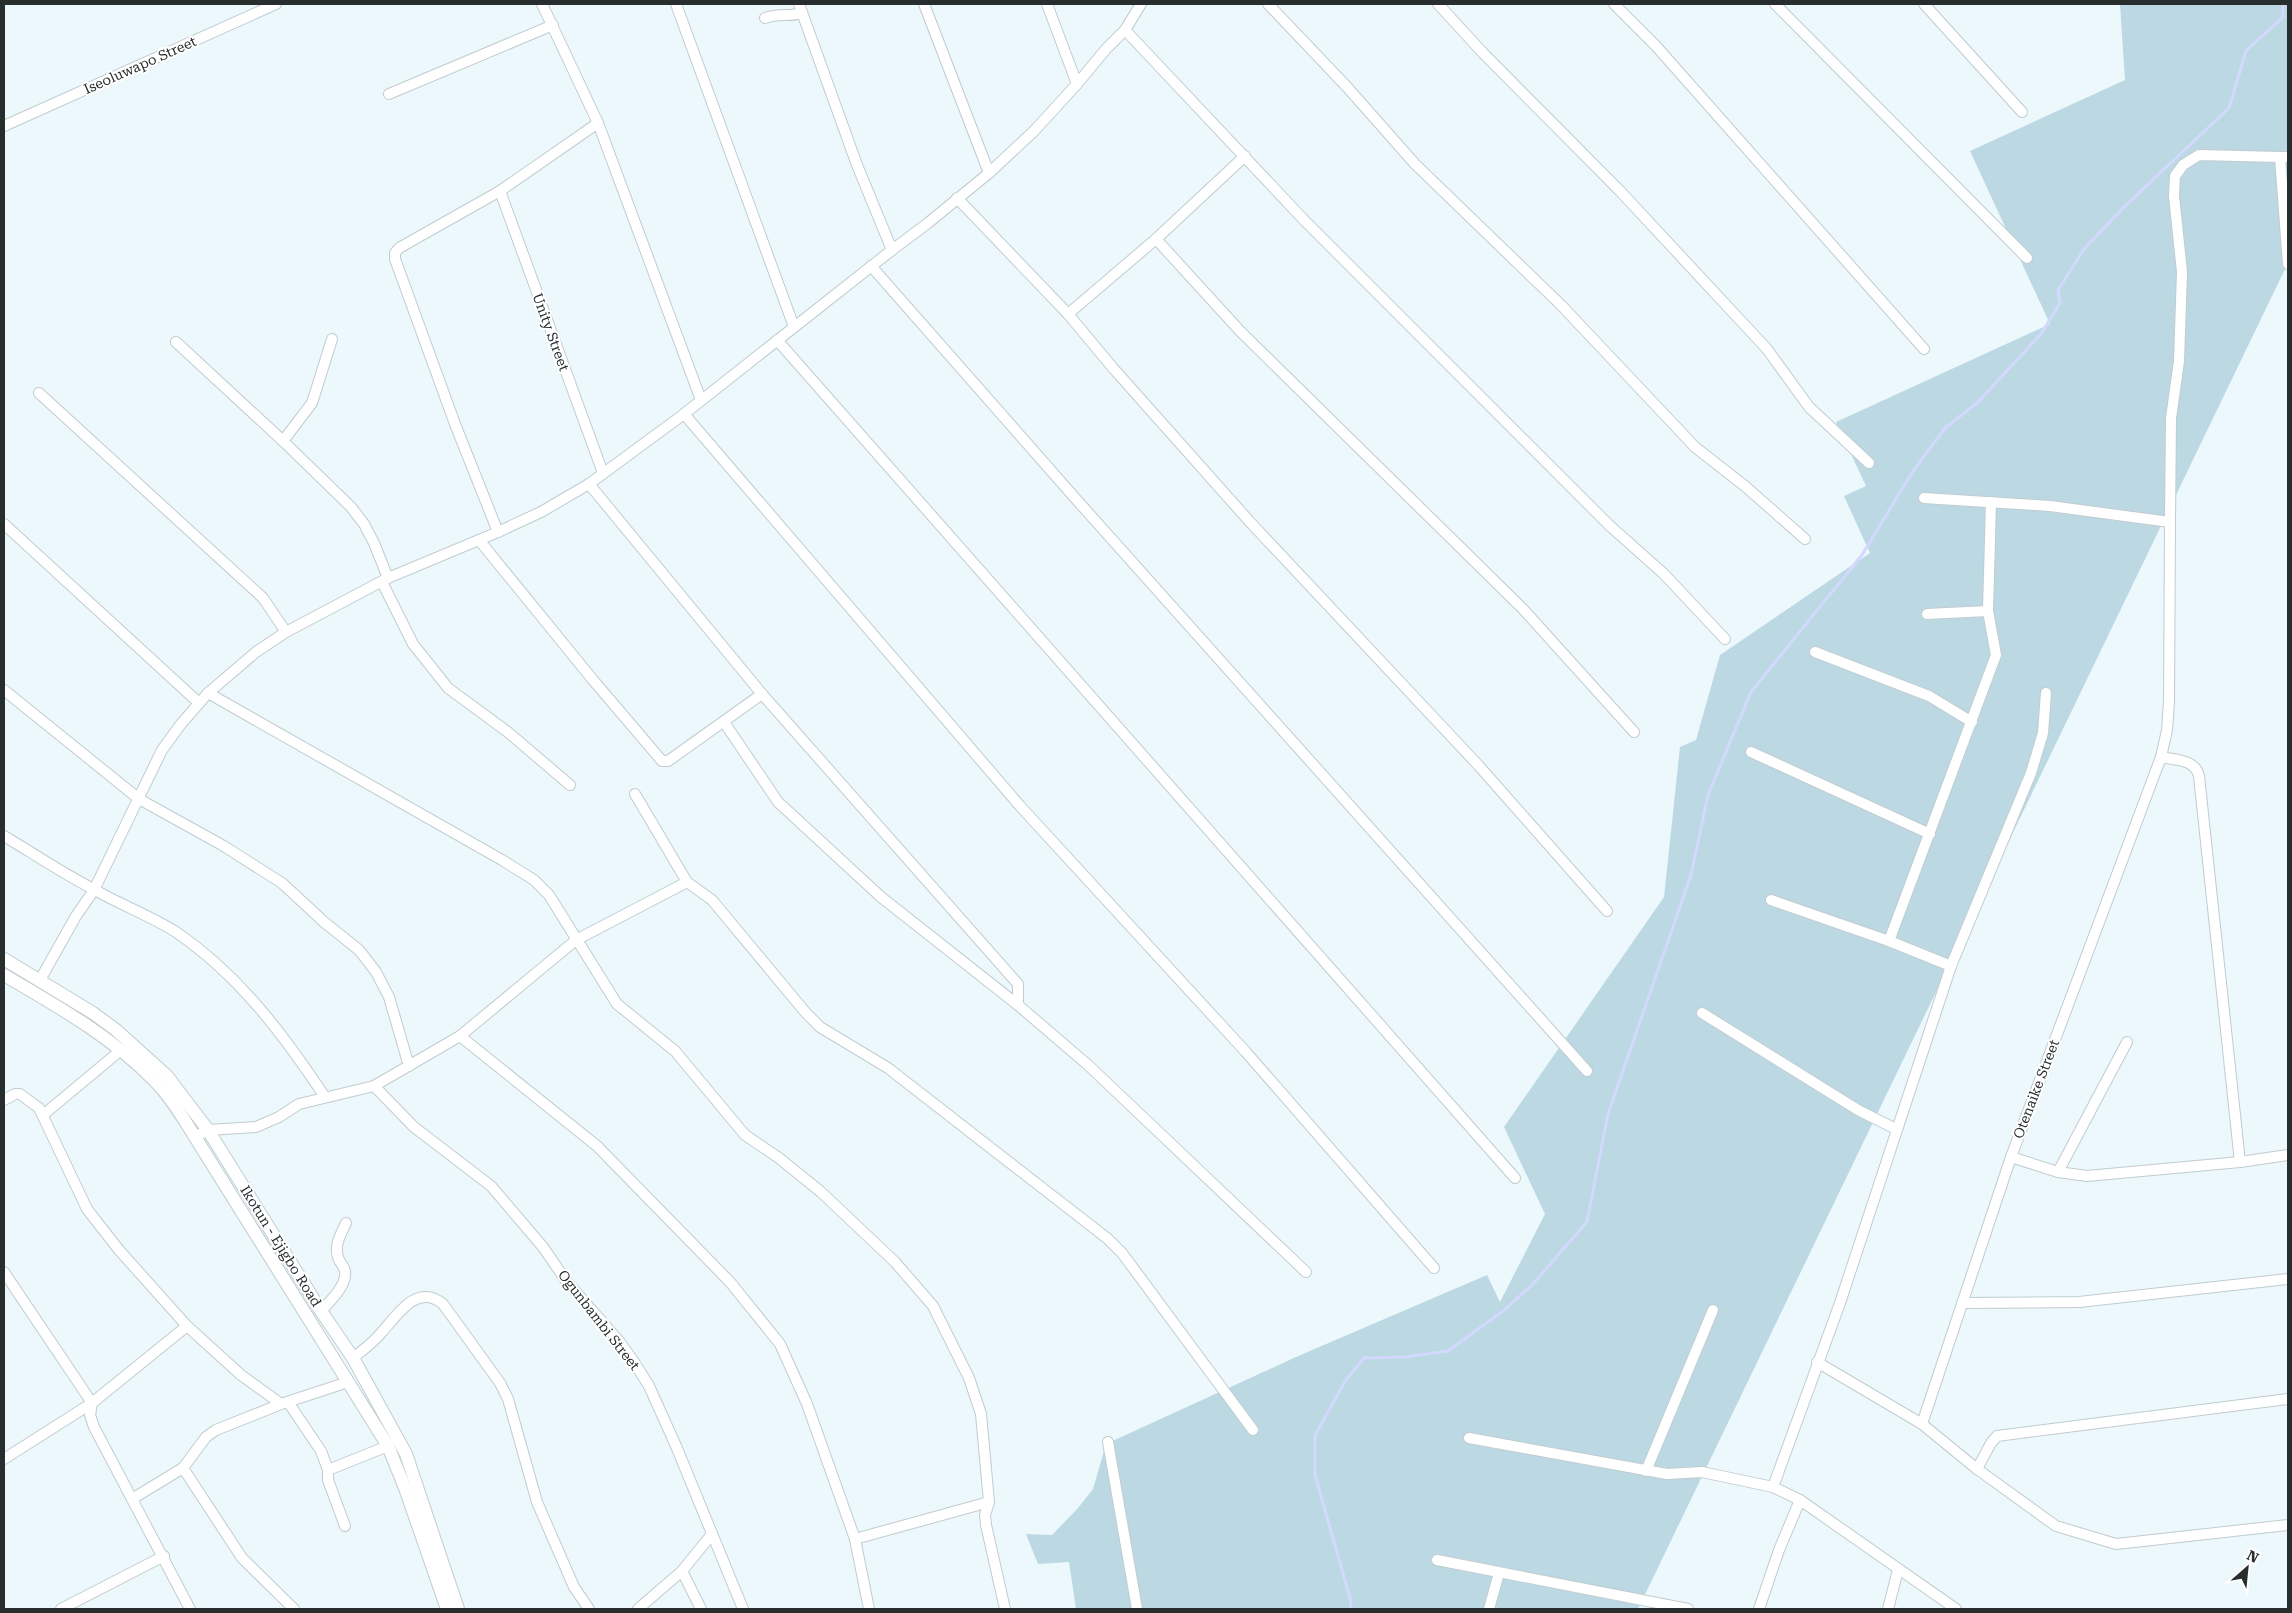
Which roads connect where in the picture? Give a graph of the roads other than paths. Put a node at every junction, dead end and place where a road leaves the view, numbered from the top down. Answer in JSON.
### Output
{"nodes":[{"id":1,"x":276,"y":4,"type":"edge"},
{"id":2,"x":542,"y":4,"type":"edge"},
{"id":3,"x":676,"y":4,"type":"edge"},
{"id":4,"x":924,"y":4,"type":"edge"},
{"id":5,"x":1047,"y":4,"type":"edge"},
{"id":6,"x":1141,"y":4,"type":"edge"},
{"id":7,"x":1268,"y":4,"type":"edge"},
{"id":8,"x":1438,"y":4,"type":"edge"},
{"id":9,"x":1614,"y":4,"type":"edge"},
{"id":10,"x":1775,"y":4,"type":"edge"},
{"id":11,"x":1924,"y":4,"type":"edge"},
{"id":12,"x":800,"y":8,"type":"edge"},
{"id":13,"x":765,"y":18,"type":"dead end"},
{"id":14,"x":553,"y":25,"type":"junction"},
{"id":15,"x":1125,"y":30,"type":"junction"},
{"id":16,"x":1077,"y":84,"type":"junction"},
{"id":17,"x":389,"y":94,"type":"dead end"},
{"id":18,"x":2022,"y":112,"type":"dead end"},
{"id":19,"x":598,"y":123,"type":"junction"},
{"id":20,"x":4,"y":126,"type":"edge"},
{"id":21,"x":1244,"y":156,"type":"junction"},
{"id":22,"x":2284,"y":157,"type":"edge"},
{"id":23,"x":989,"y":173,"type":"junction"},
{"id":24,"x":500,"y":191,"type":"junction"},
{"id":25,"x":958,"y":198,"type":"junction"},
{"id":26,"x":1156,"y":239,"type":"junction"},
{"id":27,"x":892,"y":250,"type":"junction"},
{"id":28,"x":2026,"y":258,"type":"dead end"},
{"id":29,"x":2288,"y":264,"type":"edge"},
{"id":30,"x":871,"y":266,"type":"junction"},
{"id":31,"x":1068,"y":314,"type":"junction"},
{"id":32,"x":794,"y":327,"type":"junction"},
{"id":33,"x":332,"y":339,"type":"dead end"},
{"id":34,"x":777,"y":340,"type":"junction"},
{"id":35,"x":176,"y":342,"type":"dead end"},
{"id":36,"x":1924,"y":349,"type":"dead end"},
{"id":37,"x":39,"y":393,"type":"dead end"},
{"id":38,"x":701,"y":400,"type":"junction"},
{"id":39,"x":684,"y":414,"type":"junction"},
{"id":40,"x":283,"y":441,"type":"junction"},
{"id":41,"x":1870,"y":463,"type":"dead end"},
{"id":42,"x":603,"y":473,"type":"junction"},
{"id":43,"x":589,"y":484,"type":"junction"},
{"id":44,"x":1924,"y":498,"type":"dead end"},
{"id":45,"x":1991,"y":502,"type":"junction"},
{"id":46,"x":2170,"y":522,"type":"junction"},
{"id":47,"x":4,"y":524,"type":"edge"},
{"id":48,"x":498,"y":532,"type":"junction"},
{"id":49,"x":1805,"y":538,"type":"dead end"},
{"id":50,"x":479,"y":540,"type":"junction"},
{"id":51,"x":385,"y":580,"type":"junction"},
{"id":52,"x":1988,"y":611,"type":"junction"},
{"id":53,"x":1927,"y":614,"type":"dead end"},
{"id":54,"x":286,"y":632,"type":"junction"},
{"id":55,"x":1725,"y":639,"type":"dead end"},
{"id":56,"x":1815,"y":652,"type":"dead end"},
{"id":57,"x":4,"y":690,"type":"edge"},
{"id":58,"x":208,"y":693,"type":"junction"},
{"id":59,"x":2046,"y":693,"type":"dead end"},
{"id":60,"x":762,"y":694,"type":"junction"},
{"id":61,"x":199,"y":703,"type":"junction"},
{"id":62,"x":724,"y":722,"type":"junction"},
{"id":63,"x":1972,"y":722,"type":"junction"},
{"id":64,"x":1634,"y":732,"type":"dead end"},
{"id":65,"x":1751,"y":752,"type":"dead end"},
{"id":66,"x":2161,"y":757,"type":"junction"},
{"id":67,"x":570,"y":785,"type":"dead end"},
{"id":68,"x":635,"y":794,"type":"dead end"},
{"id":69,"x":139,"y":798,"type":"junction"},
{"id":70,"x":1930,"y":834,"type":"junction"},
{"id":71,"x":4,"y":836,"type":"edge"},
{"id":72,"x":687,"y":882,"type":"junction"},
{"id":73,"x":94,"y":890,"type":"junction"},
{"id":74,"x":1771,"y":900,"type":"dead end"},
{"id":75,"x":1607,"y":911,"type":"dead end"},
{"id":76,"x":576,"y":940,"type":"junction"},
{"id":77,"x":1889,"y":941,"type":"junction"},
{"id":78,"x":4,"y":959,"type":"edge"},
{"id":79,"x":1951,"y":966,"type":"junction"},
{"id":80,"x":4,"y":975,"type":"edge"},
{"id":81,"x":40,"y":980,"type":"junction"},
{"id":82,"x":1018,"y":1006,"type":"junction"},
{"id":83,"x":1702,"y":1013,"type":"dead end"},
{"id":84,"x":460,"y":1036,"type":"junction"},
{"id":85,"x":2128,"y":1042,"type":"dead end"},
{"id":86,"x":121,"y":1050,"type":"junction"},
{"id":87,"x":409,"y":1066,"type":"junction"},
{"id":88,"x":1587,"y":1071,"type":"dead end"},
{"id":89,"x":374,"y":1086,"type":"junction"},
{"id":90,"x":324,"y":1097,"type":"junction"},
{"id":91,"x":4,"y":1100,"type":"edge"},
{"id":92,"x":43,"y":1114,"type":"junction"},
{"id":93,"x":1896,"y":1129,"type":"junction"},
{"id":94,"x":208,"y":1130,"type":"junction"},
{"id":95,"x":196,"y":1137,"type":"junction"},
{"id":96,"x":2011,"y":1156,"type":"junction"},
{"id":97,"x":2288,"y":1156,"type":"edge"},
{"id":98,"x":2240,"y":1162,"type":"junction"},
{"id":99,"x":2058,"y":1172,"type":"junction"},
{"id":100,"x":1515,"y":1178,"type":"dead end"},
{"id":101,"x":346,"y":1223,"type":"dead end"},
{"id":102,"x":1434,"y":1268,"type":"dead end"},
{"id":103,"x":4,"y":1272,"type":"edge"},
{"id":104,"x":1306,"y":1272,"type":"dead end"},
{"id":105,"x":2288,"y":1278,"type":"edge"},
{"id":106,"x":1962,"y":1303,"type":"junction"},
{"id":107,"x":1713,"y":1310,"type":"dead end"},
{"id":108,"x":321,"y":1311,"type":"junction"},
{"id":109,"x":187,"y":1326,"type":"junction"},
{"id":110,"x":353,"y":1358,"type":"junction"},
{"id":111,"x":1817,"y":1362,"type":"junction"},
{"id":112,"x":348,"y":1382,"type":"junction"},
{"id":113,"x":2288,"y":1399,"type":"edge"},
{"id":114,"x":92,"y":1403,"type":"junction"},
{"id":115,"x":285,"y":1403,"type":"junction"},
{"id":116,"x":1922,"y":1424,"type":"junction"},
{"id":117,"x":1253,"y":1430,"type":"dead end"},
{"id":118,"x":1469,"y":1438,"type":"dead end"},
{"id":119,"x":1108,"y":1442,"type":"dead end"},
{"id":120,"x":388,"y":1446,"type":"junction"},
{"id":121,"x":4,"y":1459,"type":"edge"},
{"id":122,"x":183,"y":1468,"type":"junction"},
{"id":123,"x":1977,"y":1469,"type":"junction"},
{"id":124,"x":328,"y":1470,"type":"junction"},
{"id":125,"x":1646,"y":1471,"type":"junction"},
{"id":126,"x":1773,"y":1488,"type":"junction"},
{"id":127,"x":132,"y":1499,"type":"junction"},
{"id":128,"x":1800,"y":1500,"type":"junction"},
{"id":129,"x":988,"y":1502,"type":"junction"},
{"id":130,"x":2288,"y":1525,"type":"edge"},
{"id":131,"x":345,"y":1526,"type":"dead end"},
{"id":132,"x":712,"y":1534,"type":"junction"},
{"id":133,"x":855,"y":1539,"type":"junction"},
{"id":134,"x":164,"y":1556,"type":"junction"},
{"id":135,"x":1437,"y":1560,"type":"dead end"},
{"id":136,"x":1898,"y":1570,"type":"junction"},
{"id":137,"x":682,"y":1571,"type":"junction"},
{"id":138,"x":1499,"y":1573,"type":"junction"},
{"id":139,"x":61,"y":1609,"type":"edge"},
{"id":140,"x":190,"y":1609,"type":"edge"},
{"id":141,"x":294,"y":1609,"type":"edge"},
{"id":142,"x":447,"y":1609,"type":"edge"},
{"id":143,"x":458,"y":1609,"type":"edge"},
{"id":144,"x":589,"y":1609,"type":"edge"},
{"id":145,"x":638,"y":1609,"type":"edge"},
{"id":146,"x":700,"y":1609,"type":"edge"},
{"id":147,"x":743,"y":1609,"type":"edge"},
{"id":148,"x":869,"y":1609,"type":"edge"},
{"id":149,"x":1005,"y":1609,"type":"edge"},
{"id":150,"x":1137,"y":1609,"type":"edge"},
{"id":151,"x":1489,"y":1609,"type":"edge"},
{"id":152,"x":1688,"y":1609,"type":"edge"},
{"id":153,"x":1759,"y":1609,"type":"edge"},
{"id":154,"x":1888,"y":1609,"type":"edge"},
{"id":155,"x":1956,"y":1609,"type":"edge"}],
"edges":[{"from":1,"to":20,"type":"street","name":"Iseoluwapo Street"},
{"from":2,"to":14,"type":"street"},
{"from":3,"to":32,"type":"street"},
{"from":4,"to":23,"type":"street"},
{"from":5,"to":16,"type":"street"},
{"from":6,"to":15,"type":"street"},
{"from":7,"to":49,"type":"street"},
{"from":8,"to":41,"type":"street"},
{"from":9,"to":36,"type":"street"},
{"from":10,"to":28,"type":"street"},
{"from":11,"to":18,"type":"street"},
{"from":12,"to":13,"type":"street"},
{"from":12,"to":27,"type":"street"},
{"from":14,"to":17,"type":"street"},
{"from":14,"to":19,"type":"street"},
{"from":15,"to":16,"type":"street"},
{"from":15,"to":21,"type":"street"},
{"from":16,"to":23,"type":"street"},
{"from":19,"to":24,"type":"street"},
{"from":19,"to":38,"type":"street"},
{"from":21,"to":26,"type":"street"},
{"from":21,"to":55,"type":"street"},
{"from":22,"to":29,"type":"street"},
{"from":22,"to":46,"type":"street","name":"Otenaike Street"},
{"from":23,"to":25,"type":"street"},
{"from":24,"to":42,"type":"street","name":"Unity Street"},
{"from":24,"to":48,"type":"street"},
{"from":25,"to":27,"type":"street"},
{"from":25,"to":31,"type":"street"},
{"from":26,"to":31,"type":"street"},
{"from":26,"to":64,"type":"street"},
{"from":27,"to":30,"type":"street"},
{"from":30,"to":32,"type":"street"},
{"from":30,"to":88,"type":"street"},
{"from":31,"to":75,"type":"street"},
{"from":32,"to":34,"type":"street"},
{"from":33,"to":40,"type":"street"},
{"from":34,"to":38,"type":"street"},
{"from":34,"to":100,"type":"street"},
{"from":35,"to":40,"type":"street"},
{"from":37,"to":54,"type":"street"},
{"from":38,"to":39,"type":"street"},
{"from":39,"to":42,"type":"street"},
{"from":39,"to":102,"type":"street"},
{"from":40,"to":51,"type":"street"},
{"from":42,"to":43,"type":"street"},
{"from":43,"to":48,"type":"street"},
{"from":43,"to":60,"type":"street"},
{"from":44,"to":45,"type":"street"},
{"from":45,"to":46,"type":"street"},
{"from":45,"to":52,"type":"street"},
{"from":46,"to":66,"type":"street","name":"Otenaike Street"},
{"from":47,"to":61,"type":"street"},
{"from":48,"to":50,"type":"street"},
{"from":50,"to":51,"type":"street"},
{"from":50,"to":62,"type":"street"},
{"from":51,"to":54,"type":"street"},
{"from":51,"to":67,"type":"street"},
{"from":52,"to":53,"type":"street"},
{"from":52,"to":63,"type":"street"},
{"from":54,"to":58,"type":"street"},
{"from":56,"to":63,"type":"street"},
{"from":57,"to":69,"type":"street"},
{"from":58,"to":61,"type":"street"},
{"from":58,"to":76,"type":"street"},
{"from":59,"to":79,"type":"street"},
{"from":60,"to":62,"type":"street"},
{"from":60,"to":82,"type":"street"},
{"from":61,"to":69,"type":"street"},
{"from":62,"to":82,"type":"street"},
{"from":63,"to":70,"type":"street"},
{"from":65,"to":70,"type":"street"},
{"from":66,"to":96,"type":"street","name":"Otenaike Street"},
{"from":66,"to":98,"type":"street"},
{"from":68,"to":72,"type":"street"},
{"from":69,"to":73,"type":"street"},
{"from":69,"to":87,"type":"street"},
{"from":70,"to":77,"type":"street"},
{"from":71,"to":73,"type":"street"},
{"from":72,"to":76,"type":"street"},
{"from":72,"to":117,"type":"street"},
{"from":73,"to":81,"type":"street"},
{"from":73,"to":90,"type":"street"},
{"from":74,"to":77,"type":"street"},
{"from":76,"to":84,"type":"street"},
{"from":76,"to":129,"type":"street"},
{"from":77,"to":79,"type":"street"},
{"from":78,"to":81,"type":"main road","name":"Ikotun - Ejigbo Road"},
{"from":79,"to":93,"type":"street"},
{"from":80,"to":86,"type":"main road","name":"Ikotun - Ejigbo Road"},
{"from":81,"to":94,"type":"main road","name":"Ikotun - Ejigbo Road"},
{"from":82,"to":104,"type":"street"},
{"from":83,"to":93,"type":"street"},
{"from":84,"to":87,"type":"street"},
{"from":84,"to":133,"type":"street"},
{"from":85,"to":99,"type":"street"},
{"from":86,"to":92,"type":"street"},
{"from":86,"to":95,"type":"main road","name":"Ikotun - Ejigbo Road"},
{"from":87,"to":89,"type":"street"},
{"from":89,"to":90,"type":"street"},
{"from":89,"to":132,"type":"street","name":"Ogunbambi Street"},
{"from":90,"to":94,"type":"street"},
{"from":91,"to":92,"type":"street"},
{"from":92,"to":109,"type":"street"},
{"from":93,"to":111,"type":"street"},
{"from":94,"to":95,"type":"street"},
{"from":94,"to":108,"type":"main road","name":"Ikotun - Ejigbo Road"},
{"from":95,"to":112,"type":"main road","name":"Ikotun - Ejigbo Road"},
{"from":96,"to":99,"type":"street"},
{"from":96,"to":106,"type":"street","name":"Otenaike Street"},
{"from":97,"to":98,"type":"street"},
{"from":98,"to":99,"type":"street"},
{"from":101,"to":108,"type":"street"},
{"from":103,"to":114,"type":"street"},
{"from":105,"to":106,"type":"street"},
{"from":106,"to":116,"type":"street","name":"Otenaike Street"},
{"from":107,"to":125,"type":"street"},
{"from":108,"to":110,"type":"main road","name":"Ikotun - Ejigbo Road"},
{"from":109,"to":114,"type":"street"},
{"from":109,"to":115,"type":"street"},
{"from":110,"to":143,"type":"main road","name":"Ikotun - Ejigbo Road"},
{"from":110,"to":144,"type":"street"},
{"from":111,"to":116,"type":"street"},
{"from":111,"to":126,"type":"street"},
{"from":112,"to":115,"type":"street"},
{"from":112,"to":120,"type":"main road","name":"Ikotun - Ejigbo Road"},
{"from":113,"to":123,"type":"street"},
{"from":114,"to":121,"type":"street"},
{"from":114,"to":127,"type":"street"},
{"from":115,"to":122,"type":"street"},
{"from":115,"to":124,"type":"street"},
{"from":116,"to":123,"type":"street"},
{"from":118,"to":125,"type":"street"},
{"from":119,"to":150,"type":"street"},
{"from":120,"to":124,"type":"street"},
{"from":120,"to":142,"type":"main road","name":"Ikotun - Ejigbo Road"},
{"from":122,"to":127,"type":"street"},
{"from":122,"to":141,"type":"street"},
{"from":123,"to":130,"type":"street"},
{"from":124,"to":131,"type":"street"},
{"from":125,"to":126,"type":"street"},
{"from":126,"to":128,"type":"street"},
{"from":127,"to":134,"type":"street"},
{"from":128,"to":136,"type":"street"},
{"from":128,"to":153,"type":"street"},
{"from":129,"to":133,"type":"street"},
{"from":129,"to":149,"type":"street"},
{"from":132,"to":137,"type":"street"},
{"from":132,"to":147,"type":"street","name":"Ogunbambi Street"},
{"from":133,"to":148,"type":"street"},
{"from":134,"to":139,"type":"street"},
{"from":134,"to":140,"type":"street"},
{"from":135,"to":138,"type":"street"},
{"from":136,"to":154,"type":"street"},
{"from":136,"to":155,"type":"street"},
{"from":137,"to":145,"type":"street"},
{"from":137,"to":146,"type":"street"},
{"from":138,"to":151,"type":"street"},
{"from":138,"to":152,"type":"street"}]}
